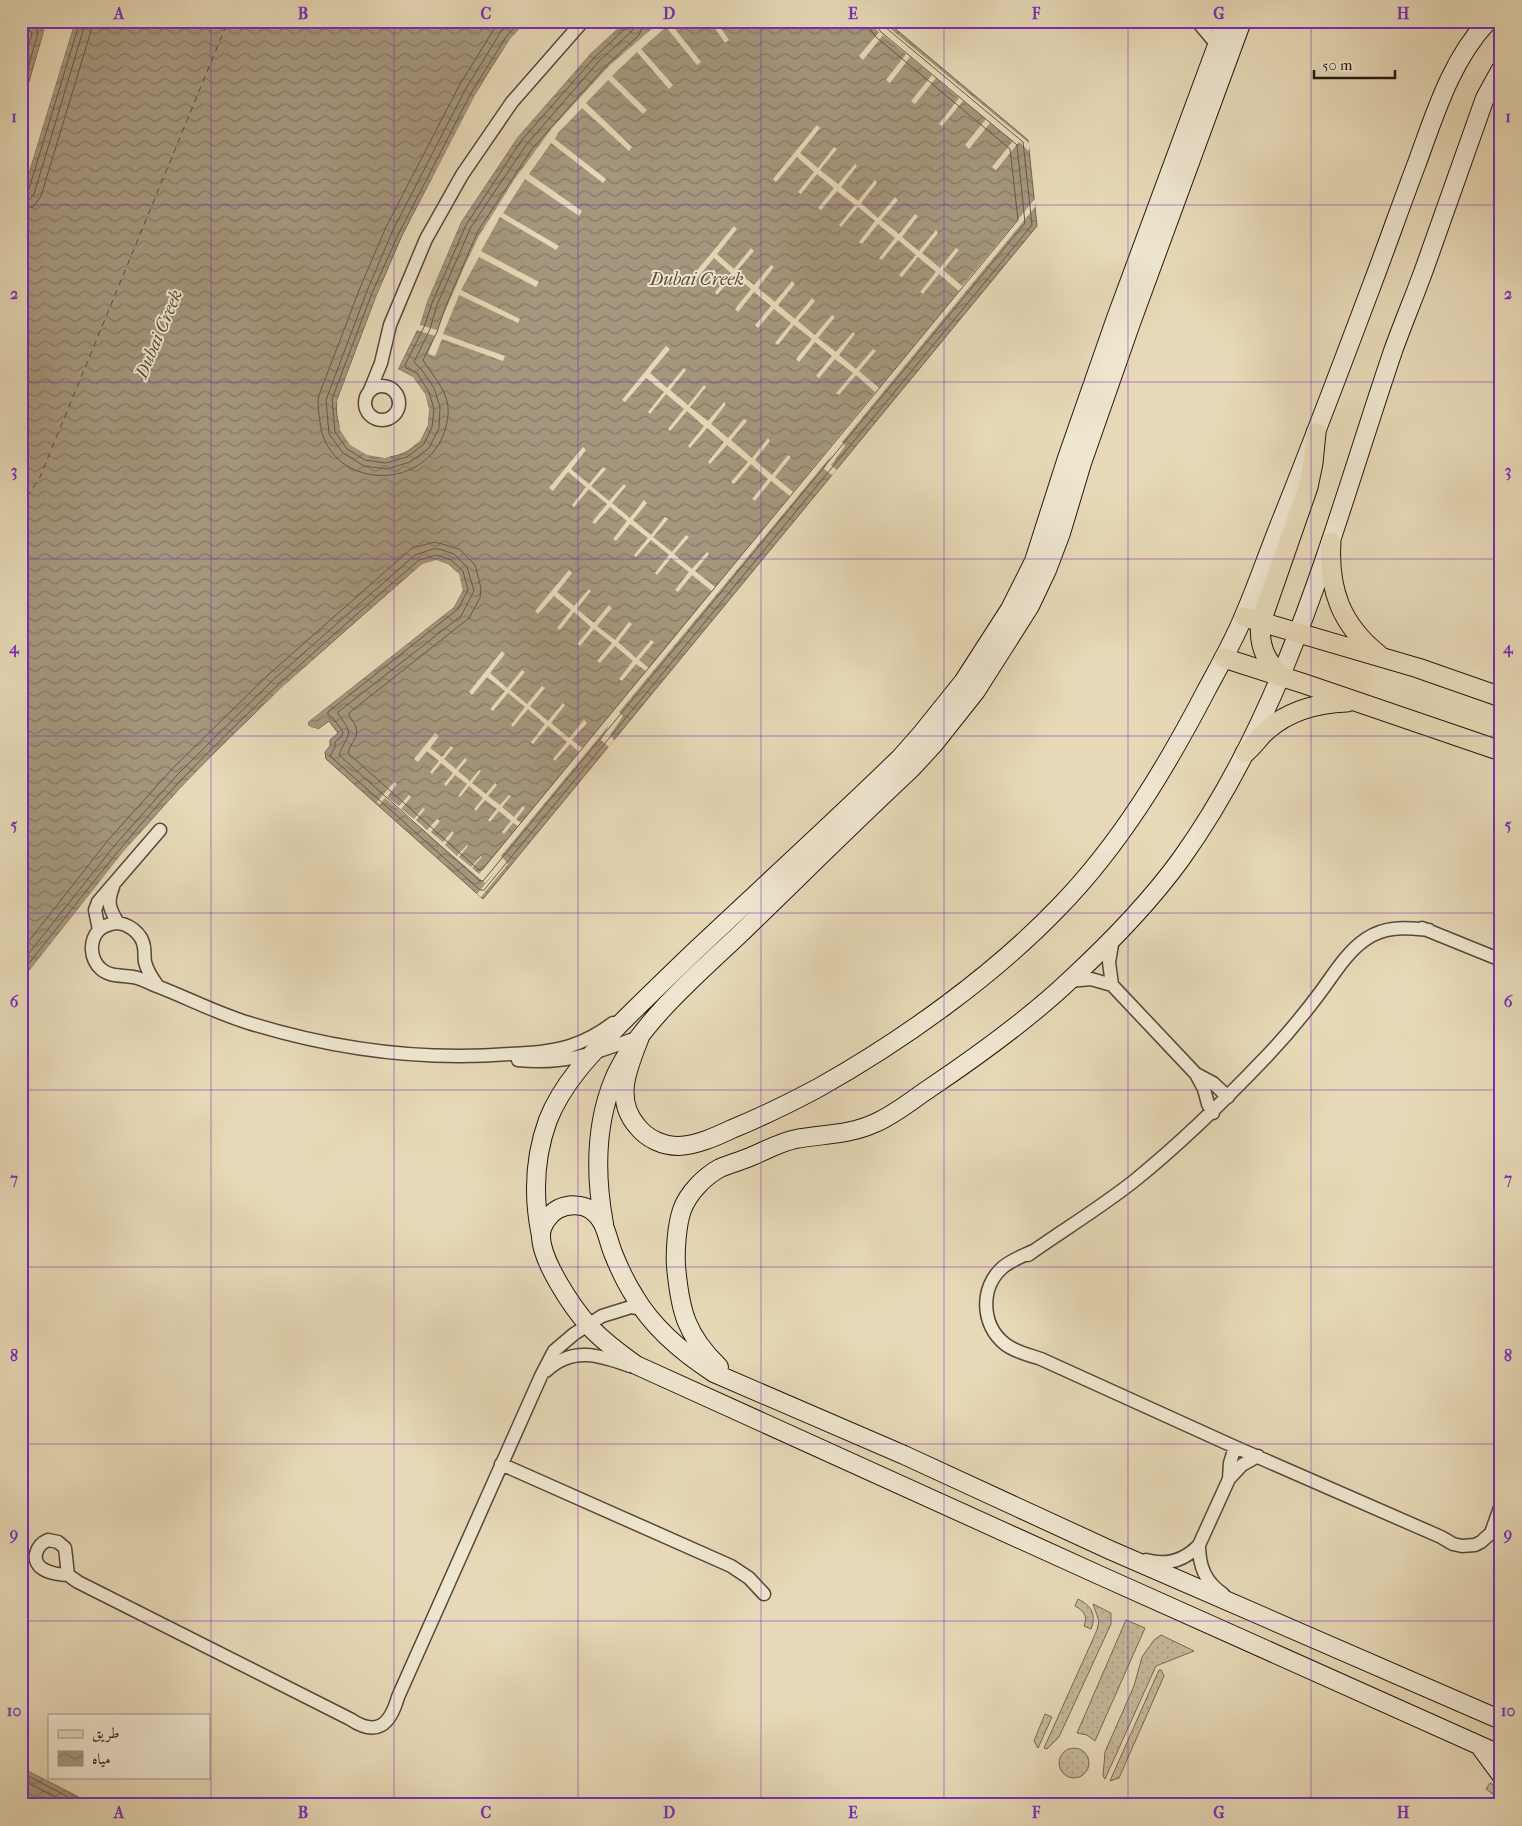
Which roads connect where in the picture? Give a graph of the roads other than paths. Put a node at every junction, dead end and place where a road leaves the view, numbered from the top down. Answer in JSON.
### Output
{"nodes":[{"id":1,"x":583,"y":21,"type":"edge"},
{"id":2,"x":1197,"y":21,"type":"edge"},
{"id":3,"x":1242,"y":21,"type":"edge"},
{"id":4,"x":1471,"y":21,"type":"edge"},
{"id":5,"x":1488,"y":21,"type":"edge"},
{"id":6,"x":1221,"y":34,"type":"edge"},
{"id":7,"x":1501,"y":69,"type":"edge"},
{"id":8,"x":1451,"y":76,"type":"junction"},
{"id":9,"x":381,"y":363,"type":"junction"},
{"id":10,"x":389,"y":388,"type":"junction"},
{"id":11,"x":370,"y":390,"type":"junction"},
{"id":12,"x":1316,"y":433,"type":"joint"},
{"id":13,"x":1331,"y":542,"type":"junction"},
{"id":14,"x":1252,"y":619,"type":"junction"},
{"id":15,"x":1298,"y":633,"type":"junction"},
{"id":16,"x":1224,"y":658,"type":"junction"},
{"id":17,"x":1384,"y":659,"type":"junction"},
{"id":18,"x":1282,"y":676,"type":"junction"},
{"id":19,"x":1501,"y":697,"type":"edge"},
{"id":20,"x":1358,"y":702,"type":"junction"},
{"id":21,"x":1501,"y":751,"type":"edge"},
{"id":22,"x":1245,"y":753,"type":"junction"},
{"id":23,"x":160,"y":830,"type":"dead end"},
{"id":24,"x":114,"y":884,"type":"junction"},
{"id":25,"x":118,"y":923,"type":"junction"},
{"id":26,"x":99,"y":930,"type":"junction"},
{"id":27,"x":1114,"y":938,"type":"junction"},
{"id":28,"x":1501,"y":960,"type":"edge"},
{"id":29,"x":1069,"y":981,"type":"junction"},
{"id":30,"x":1112,"y":985,"type":"junction"},
{"id":31,"x":157,"y":986,"type":"junction"},
{"id":32,"x":643,"y":1001,"type":"junction"},
{"id":33,"x":640,"y":1037,"type":"junction"},
{"id":34,"x":488,"y":1056,"type":"junction"},
{"id":35,"x":589,"y":1056,"type":"junction"},
{"id":36,"x":1196,"y":1074,"type":"junction"},
{"id":37,"x":1228,"y":1097,"type":"junction"},
{"id":38,"x":1213,"y":1112,"type":"junction"},
{"id":39,"x":605,"y":1226,"type":"junction"},
{"id":40,"x":541,"y":1236,"type":"junction"},
{"id":41,"x":643,"y":1309,"type":"junction"},
{"id":42,"x":588,"y":1325,"type":"junction"},
{"id":43,"x":656,"y":1375,"type":"junction"},
{"id":44,"x":541,"y":1376,"type":"junction"},
{"id":45,"x":743,"y":1386,"type":"junction"},
{"id":46,"x":1235,"y":1447,"type":"junction"},
{"id":47,"x":1258,"y":1456,"type":"junction"},
{"id":48,"x":501,"y":1464,"type":"junction"},
{"id":49,"x":1229,"y":1479,"type":"junction"},
{"id":50,"x":1499,"y":1508,"type":"edge"},
{"id":51,"x":1200,"y":1545,"type":"junction"},
{"id":52,"x":1110,"y":1550,"type":"junction"},
{"id":53,"x":68,"y":1575,"type":"dead end"},
{"id":54,"x":764,"y":1594,"type":"dead end"},
{"id":55,"x":1268,"y":1619,"type":"junction"},
{"id":56,"x":1501,"y":1720,"type":"edge"},
{"id":57,"x":1478,"y":1744,"type":"junction"},
{"id":58,"x":1501,"y":1754,"type":"edge"},
{"id":59,"x":1501,"y":1775,"type":"edge"}],
"edges":[{"from":1,"to":9,"type":"street"},
{"from":2,"to":6,"type":"street"},
{"from":3,"to":6,"type":"main road"},
{"from":4,"to":8,"type":"main road"},
{"from":5,"to":8,"type":"main road"},
{"from":6,"to":32,"type":"main road"},
{"from":6,"to":33,"type":"main road"},
{"from":7,"to":13,"type":"main road"},
{"from":8,"to":12,"type":"main road"},
{"from":9,"to":10,"type":"street"},
{"from":9,"to":11,"type":"street"},
{"from":10,"to":11,"type":"street"},
{"from":10,"to":11,"type":"street"},
{"from":12,"to":14,"type":"main road"},
{"from":13,"to":15,"type":"main road"},
{"from":13,"to":17,"type":"main road"},
{"from":14,"to":15,"type":"main road"},
{"from":14,"to":16,"type":"main road"},
{"from":14,"to":18,"type":"main road"},
{"from":15,"to":17,"type":"main road"},
{"from":15,"to":18,"type":"main road"},
{"from":16,"to":18,"type":"main road"},
{"from":16,"to":33,"type":"main road"},
{"from":17,"to":19,"type":"main road"},
{"from":18,"to":20,"type":"main road"},
{"from":18,"to":22,"type":"main road"},
{"from":20,"to":21,"type":"main road"},
{"from":20,"to":22,"type":"main road"},
{"from":22,"to":27,"type":"main road"},
{"from":23,"to":24,"type":"street"},
{"from":24,"to":25,"type":"street"},
{"from":24,"to":26,"type":"street"},
{"from":25,"to":26,"type":"street"},
{"from":25,"to":31,"type":"street"},
{"from":26,"to":31,"type":"street"},
{"from":27,"to":29,"type":"main road"},
{"from":27,"to":30,"type":"street"},
{"from":28,"to":37,"type":"street"},
{"from":29,"to":30,"type":"street"},
{"from":29,"to":45,"type":"main road"},
{"from":30,"to":36,"type":"street"},
{"from":31,"to":34,"type":"street"},
{"from":32,"to":34,"type":"street"},
{"from":32,"to":35,"type":"main road"},
{"from":33,"to":35,"type":"street"},
{"from":33,"to":39,"type":"main road"},
{"from":34,"to":35,"type":"street"},
{"from":35,"to":40,"type":"main road"},
{"from":36,"to":37,"type":"street"},
{"from":36,"to":38,"type":"street"},
{"from":37,"to":38,"type":"street"},
{"from":38,"to":46,"type":"street"},
{"from":39,"to":40,"type":"main road"},
{"from":39,"to":41,"type":"main road"},
{"from":40,"to":42,"type":"main road"},
{"from":41,"to":42,"type":"street"},
{"from":41,"to":45,"type":"main road"},
{"from":42,"to":43,"type":"main road"},
{"from":42,"to":44,"type":"street"},
{"from":43,"to":44,"type":"street"},
{"from":43,"to":57,"type":"main road"},
{"from":44,"to":48,"type":"street"},
{"from":45,"to":52,"type":"main road"},
{"from":46,"to":47,"type":"street"},
{"from":46,"to":49,"type":"street"},
{"from":47,"to":49,"type":"street"},
{"from":47,"to":50,"type":"street"},
{"from":48,"to":53,"type":"street"},
{"from":48,"to":54,"type":"street"},
{"from":49,"to":51,"type":"street"},
{"from":51,"to":52,"type":"street"},
{"from":51,"to":55,"type":"street"},
{"from":52,"to":55,"type":"main road"},
{"from":55,"to":56,"type":"main road"},
{"from":57,"to":58,"type":"main road"},
{"from":57,"to":59,"type":"main road"}]}
